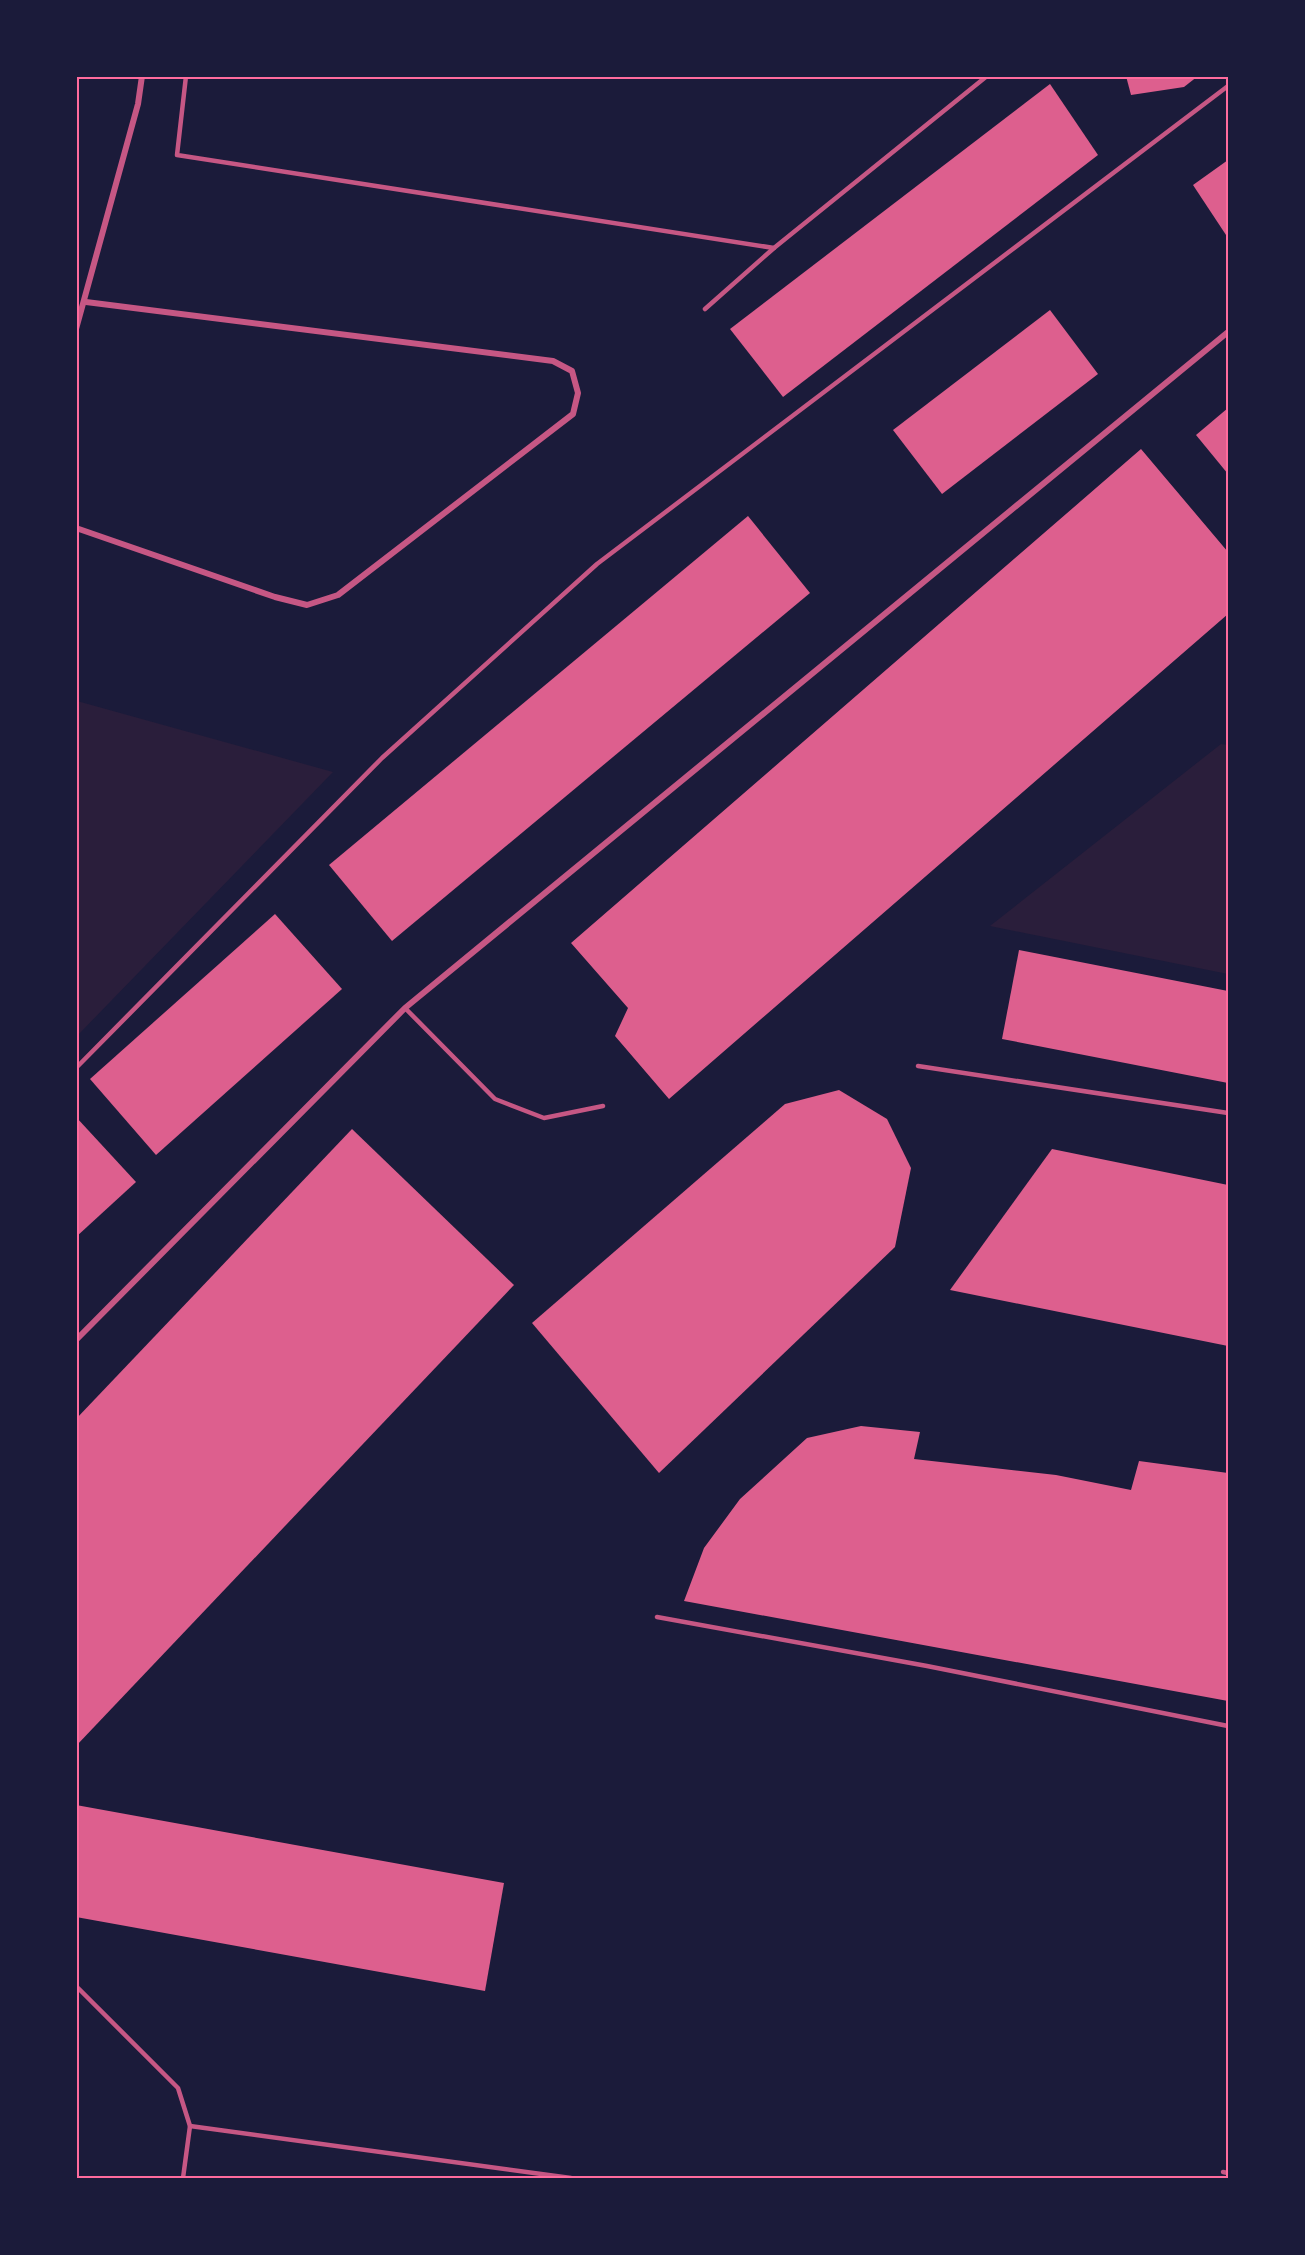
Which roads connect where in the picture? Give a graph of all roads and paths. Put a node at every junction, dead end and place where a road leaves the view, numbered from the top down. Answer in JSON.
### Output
{"nodes":[{"id":1,"x":142,"y":76,"type":"edge"},
{"id":2,"x":186,"y":76,"type":"edge"},
{"id":3,"x":987,"y":76,"type":"edge"},
{"id":4,"x":1228,"y":86,"type":"edge"},
{"id":5,"x":774,"y":248,"type":"junction"},
{"id":6,"x":86,"y":302,"type":"junction"},
{"id":7,"x":705,"y":309,"type":"dead end"},
{"id":8,"x":76,"y":329,"type":"edge"},
{"id":9,"x":1228,"y":332,"type":"edge"},
{"id":10,"x":76,"y":528,"type":"edge"},
{"id":11,"x":405,"y":1008,"type":"junction"},
{"id":12,"x":918,"y":1066,"type":"dead end"},
{"id":13,"x":76,"y":1068,"type":"edge"},
{"id":14,"x":603,"y":1106,"type":"dead end"},
{"id":15,"x":1228,"y":1113,"type":"edge"},
{"id":16,"x":76,"y":1340,"type":"edge"},
{"id":17,"x":657,"y":1617,"type":"dead end"},
{"id":18,"x":1228,"y":1726,"type":"edge"},
{"id":19,"x":76,"y":1986,"type":"edge"},
{"id":20,"x":190,"y":2126,"type":"junction"},
{"id":21,"x":183,"y":2178,"type":"edge"},
{"id":22,"x":571,"y":2178,"type":"edge"}],
"edges":[{"from":1,"to":6,"type":"street"},
{"from":2,"to":5,"type":"lane"},
{"from":3,"to":5,"type":"lane"},
{"from":4,"to":13,"type":"lane"},
{"from":5,"to":7,"type":"lane"},
{"from":6,"to":8,"type":"street"},
{"from":6,"to":10,"type":"street"},
{"from":9,"to":11,"type":"street"},
{"from":11,"to":14,"type":"lane"},
{"from":11,"to":16,"type":"street"},
{"from":12,"to":15,"type":"lane"},
{"from":17,"to":18,"type":"lane"},
{"from":19,"to":20,"type":"lane"},
{"from":20,"to":21,"type":"lane"},
{"from":20,"to":22,"type":"lane"}]}
